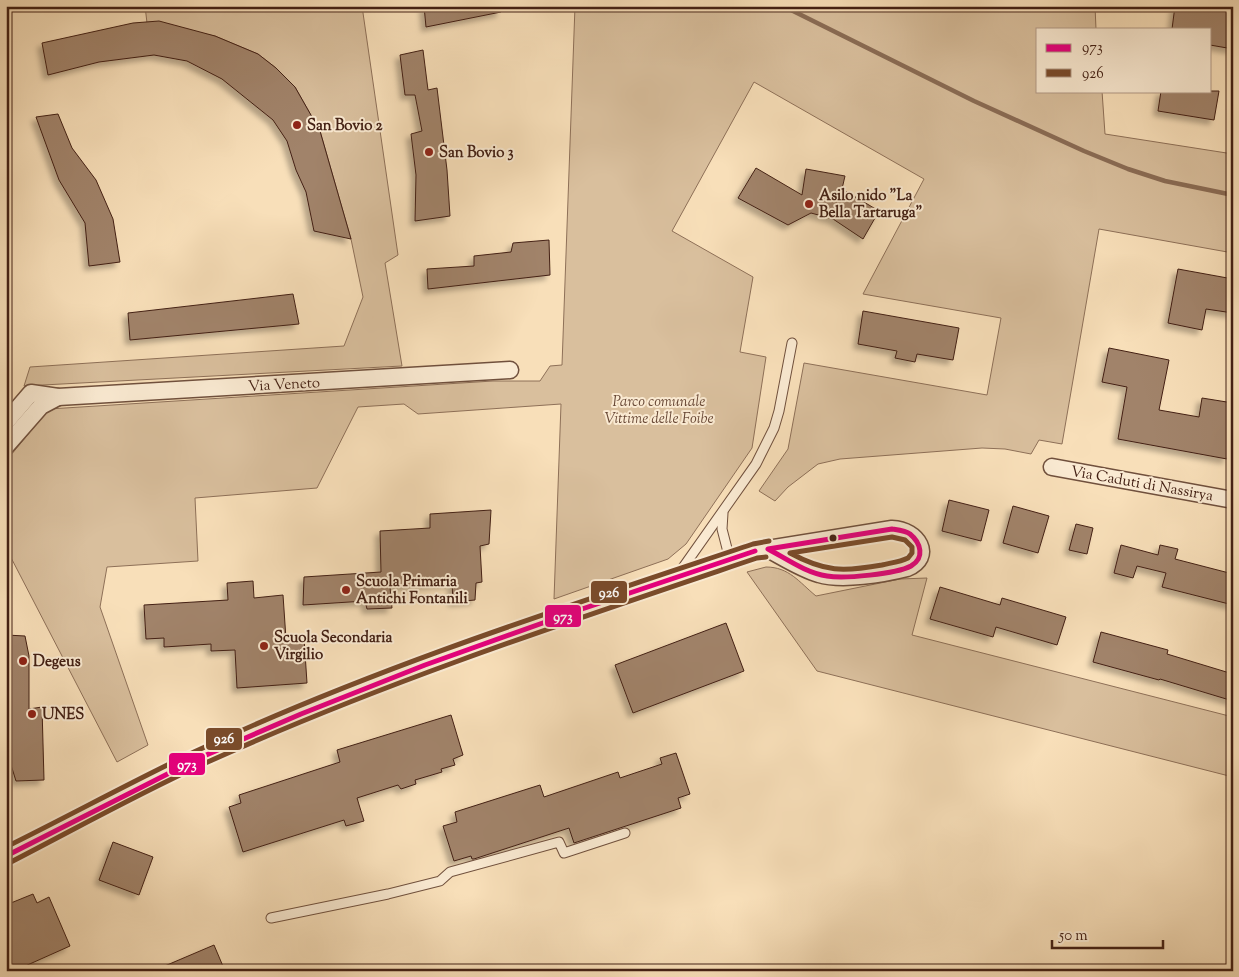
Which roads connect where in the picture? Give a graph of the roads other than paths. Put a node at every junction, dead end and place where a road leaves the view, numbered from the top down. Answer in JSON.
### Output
{"nodes":[{"id":1,"x":792,"y":343,"type":"dead end"},
{"id":2,"x":510,"y":370,"type":"dead end"},
{"id":3,"x":58,"y":397,"type":"junction"},
{"id":4,"x":6,"y":422,"type":"edge"},
{"id":5,"x":6,"y":446,"type":"edge"},
{"id":6,"x":1052,"y":467,"type":"dead end"},
{"id":7,"x":1233,"y":500,"type":"edge"},
{"id":8,"x":724,"y":510,"type":"junction"},
{"id":9,"x":766,"y":548,"type":"junction"},
{"id":10,"x":730,"y":560,"type":"junction"},
{"id":11,"x":675,"y":578,"type":"junction"},
{"id":12,"x":625,"y":833,"type":"dead end"},
{"id":13,"x":6,"y":856,"type":"edge"},
{"id":14,"x":271,"y":918,"type":"dead end"}],
"edges":[{"from":1,"to":8,"type":"lane"},
{"from":2,"to":3,"type":"street","name":"Via Veneto"},
{"from":3,"to":4,"type":"street","name":"Via Veneto"},
{"from":3,"to":5,"type":"street","name":"Via Veneto"},
{"from":6,"to":7,"type":"street","name":"Via Caduti di Nassirya"},
{"from":8,"to":10,"type":"lane"},
{"from":8,"to":11,"type":"lane"},
{"from":9,"to":9,"type":"street"},
{"from":9,"to":10,"type":"street"},
{"from":10,"to":11,"type":"street"},
{"from":11,"to":13,"type":"street"},
{"from":12,"to":14,"type":"lane"}]}
